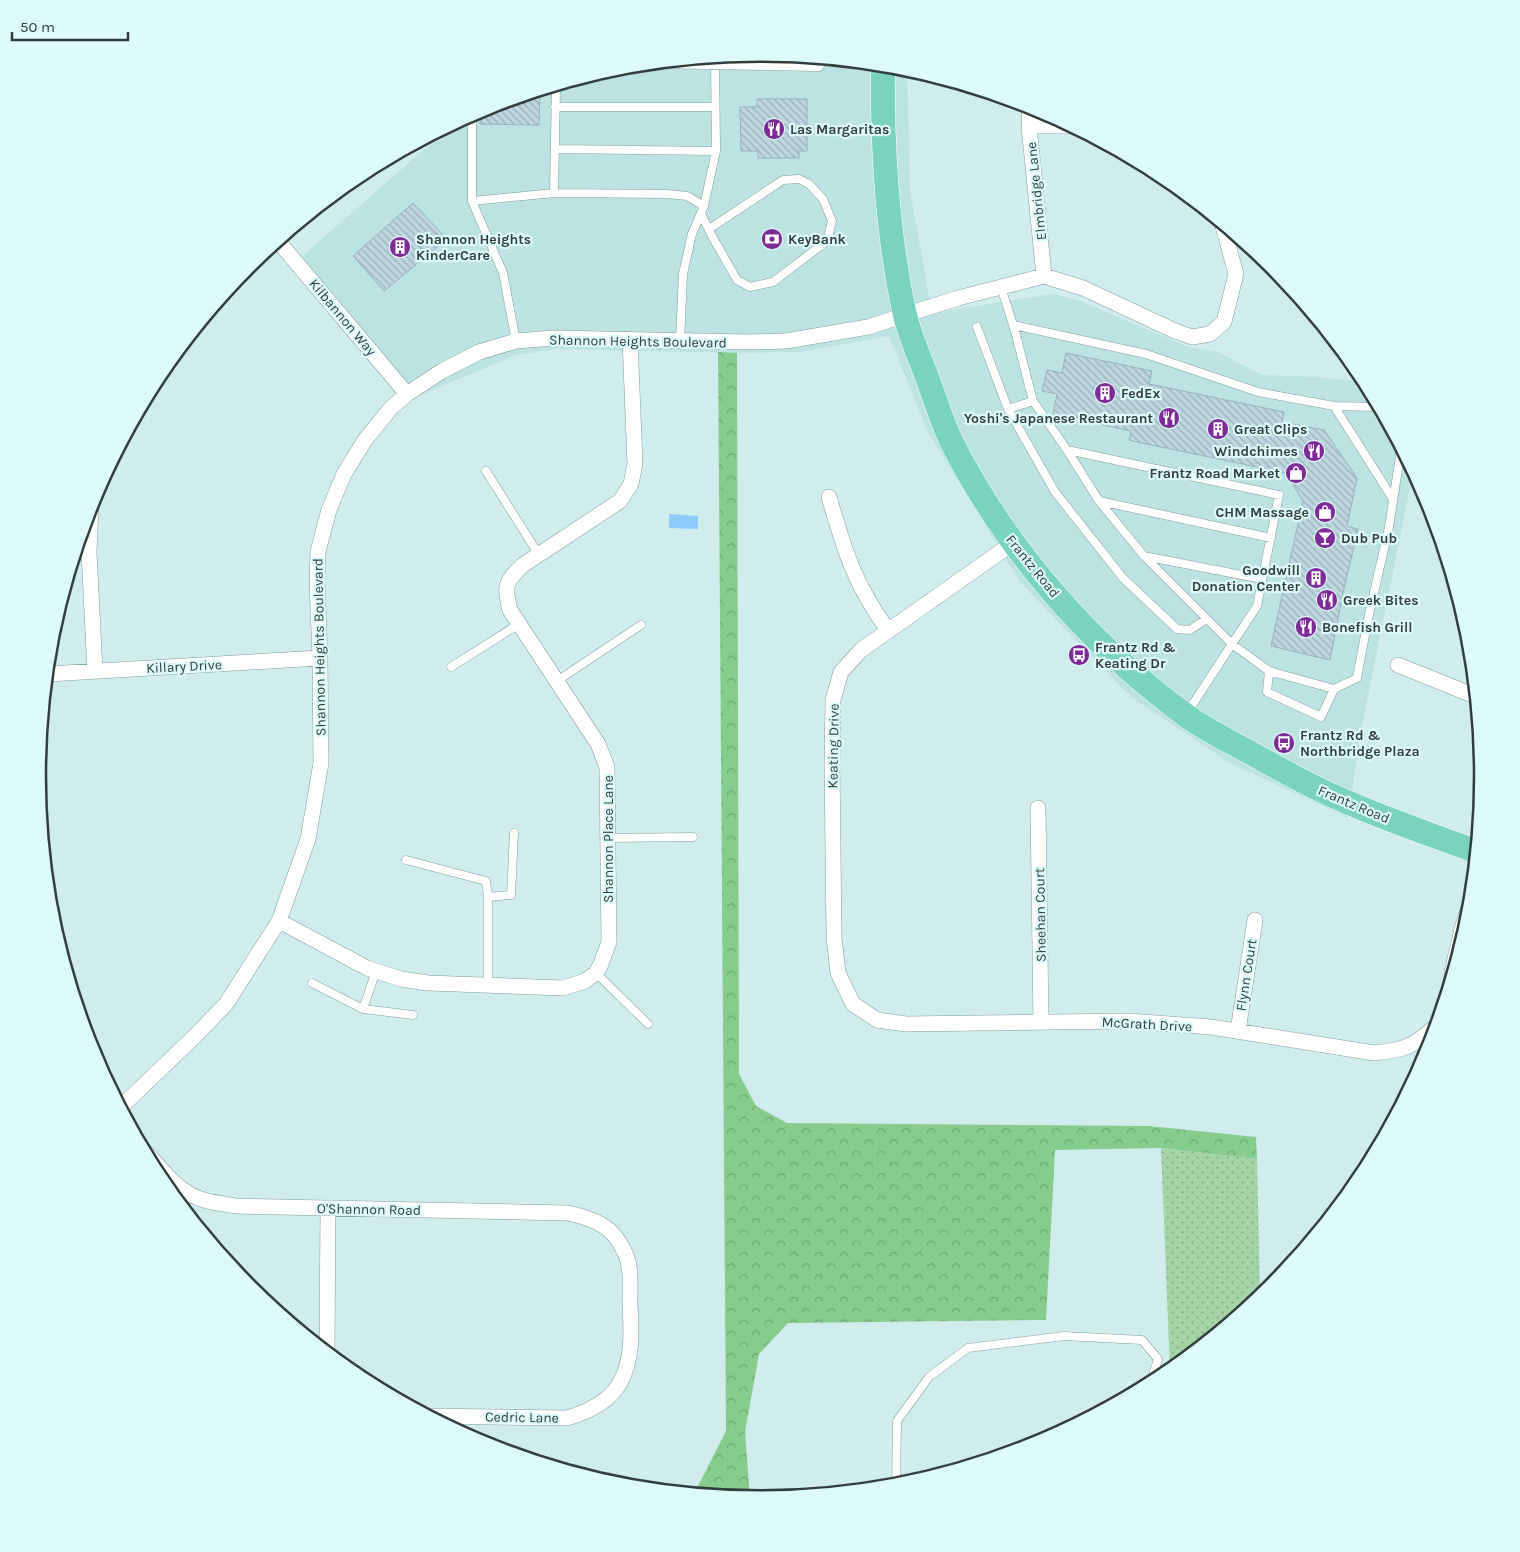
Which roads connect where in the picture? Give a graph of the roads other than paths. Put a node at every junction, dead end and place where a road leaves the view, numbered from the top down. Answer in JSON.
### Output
{"nodes":[{"id":1,"x":744,"y":63,"type":"edge"},
{"id":2,"x":715,"y":64,"type":"edge"},
{"id":3,"x":820,"y":65,"type":"edge"},
{"id":4,"x":883,"y":73,"type":"edge"},
{"id":5,"x":556,"y":93,"type":"edge"},
{"id":6,"x":555,"y":107,"type":"junction"},
{"id":7,"x":715,"y":107,"type":"junction"},
{"id":8,"x":1030,"y":116,"type":"edge"},
{"id":9,"x":472,"y":124,"type":"edge"},
{"id":10,"x":1029,"y":126,"type":"junction"},
{"id":11,"x":1053,"y":126,"type":"edge"},
{"id":12,"x":555,"y":149,"type":"junction"},
{"id":13,"x":716,"y":151,"type":"junction"},
{"id":14,"x":554,"y":193,"type":"junction"},
{"id":15,"x":472,"y":201,"type":"junction"},
{"id":16,"x":702,"y":210,"type":"junction"},
{"id":17,"x":709,"y":229,"type":"junction"},
{"id":18,"x":1225,"y":234,"type":"edge"},
{"id":19,"x":282,"y":246,"type":"edge"},
{"id":20,"x":1044,"y":276,"type":"junction"},
{"id":21,"x":1001,"y":287,"type":"junction"},
{"id":22,"x":905,"y":314,"type":"junction"},
{"id":23,"x":1014,"y":326,"type":"junction"},
{"id":24,"x":977,"y":327,"type":"dead end"},
{"id":25,"x":630,"y":338,"type":"junction"},
{"id":26,"x":516,"y":341,"type":"junction"},
{"id":27,"x":680,"y":341,"type":"junction"},
{"id":28,"x":407,"y":394,"type":"junction"},
{"id":29,"x":1033,"y":400,"type":"junction"},
{"id":30,"x":1334,"y":406,"type":"junction"},
{"id":31,"x":1370,"y":406,"type":"edge"},
{"id":32,"x":1008,"y":409,"type":"junction"},
{"id":33,"x":1067,"y":450,"type":"junction"},
{"id":34,"x":1400,"y":459,"type":"edge"},
{"id":35,"x":486,"y":471,"type":"dead end"},
{"id":36,"x":830,"y":497,"type":"dead end"},
{"id":37,"x":1393,"y":499,"type":"junction"},
{"id":38,"x":1099,"y":501,"type":"junction"},
{"id":39,"x":90,"y":532,"type":"edge"},
{"id":40,"x":1271,"y":538,"type":"junction"},
{"id":41,"x":1013,"y":543,"type":"junction"},
{"id":42,"x":539,"y":554,"type":"junction"},
{"id":43,"x":1144,"y":556,"type":"junction"},
{"id":44,"x":1262,"y":579,"type":"junction"},
{"id":45,"x":1206,"y":619,"type":"junction"},
{"id":46,"x":520,"y":624,"type":"junction"},
{"id":47,"x":641,"y":624,"type":"dead end"},
{"id":48,"x":888,"y":630,"type":"junction"},
{"id":49,"x":1232,"y":644,"type":"junction"},
{"id":50,"x":320,"y":658,"type":"junction"},
{"id":51,"x":1398,"y":665,"type":"dead end"},
{"id":52,"x":451,"y":667,"type":"dead end"},
{"id":53,"x":95,"y":671,"type":"junction"},
{"id":54,"x":1269,"y":671,"type":"junction"},
{"id":55,"x":54,"y":674,"type":"edge"},
{"id":56,"x":557,"y":681,"type":"junction"},
{"id":57,"x":1334,"y":689,"type":"junction"},
{"id":58,"x":1469,"y":694,"type":"edge"},
{"id":59,"x":1186,"y":715,"type":"junction"},
{"id":60,"x":1038,"y":808,"type":"dead end"},
{"id":61,"x":514,"y":833,"type":"dead end"},
{"id":62,"x":692,"y":836,"type":"dead end"},
{"id":63,"x":608,"y":838,"type":"junction"},
{"id":64,"x":1470,"y":849,"type":"edge"},
{"id":65,"x":406,"y":860,"type":"dead end"},
{"id":66,"x":488,"y":897,"type":"junction"},
{"id":67,"x":1255,"y":920,"type":"dead end"},
{"id":68,"x":279,"y":921,"type":"junction"},
{"id":69,"x":376,"y":971,"type":"junction"},
{"id":70,"x":596,"y":973,"type":"junction"},
{"id":71,"x":312,"y":983,"type":"dead end"},
{"id":72,"x":488,"y":985,"type":"junction"},
{"id":73,"x":853,"y":1004,"type":"joint"},
{"id":74,"x":363,"y":1009,"type":"junction"},
{"id":75,"x":413,"y":1015,"type":"dead end"},
{"id":76,"x":1041,"y":1022,"type":"junction"},
{"id":77,"x":648,"y":1024,"type":"dead end"},
{"id":78,"x":1238,"y":1031,"type":"junction"},
{"id":79,"x":1420,"y":1047,"type":"edge"},
{"id":80,"x":126,"y":1103,"type":"edge"},
{"id":81,"x":174,"y":1183,"type":"edge"},
{"id":82,"x":328,"y":1208,"type":"junction"},
{"id":83,"x":610,"y":1230,"type":"joint"},
{"id":84,"x":327,"y":1343,"type":"edge"},
{"id":85,"x":1154,"y":1371,"type":"edge"},
{"id":86,"x":444,"y":1416,"type":"edge"},
{"id":87,"x":896,"y":1476,"type":"edge"}],
"edges":[{"from":1,"to":3,"type":"lane"},
{"from":2,"to":7,"type":"lane"},
{"from":4,"to":22,"type":"main road","name":"Frantz Road"},
{"from":5,"to":6,"type":"lane"},
{"from":6,"to":7,"type":"lane"},
{"from":6,"to":12,"type":"lane"},
{"from":7,"to":13,"type":"lane"},
{"from":8,"to":10,"type":"street","name":"Elmbridge Lane"},
{"from":9,"to":15,"type":"lane"},
{"from":10,"to":11,"type":"street"},
{"from":10,"to":20,"type":"street","name":"Elmbridge Lane"},
{"from":12,"to":13,"type":"lane"},
{"from":12,"to":14,"type":"lane"},
{"from":13,"to":16,"type":"lane"},
{"from":14,"to":15,"type":"lane"},
{"from":14,"to":16,"type":"lane"},
{"from":15,"to":26,"type":"lane"},
{"from":16,"to":17,"type":"lane"},
{"from":16,"to":27,"type":"lane"},
{"from":17,"to":17,"type":"lane"},
{"from":18,"to":20,"type":"street"},
{"from":19,"to":28,"type":"street","name":"Kilbannon Way"},
{"from":20,"to":21,"type":"street"},
{"from":21,"to":22,"type":"street"},
{"from":21,"to":23,"type":"lane"},
{"from":22,"to":27,"type":"street","name":"Shannon Heights Boulevard"},
{"from":22,"to":41,"type":"main road","name":"Frantz Road"},
{"from":23,"to":29,"type":"lane"},
{"from":23,"to":30,"type":"lane"},
{"from":24,"to":32,"type":"lane"},
{"from":25,"to":26,"type":"street","name":"Shannon Heights Boulevard"},
{"from":25,"to":27,"type":"street","name":"Shannon Heights Boulevard"},
{"from":25,"to":42,"type":"street","name":"Shannon Place Lane"},
{"from":26,"to":28,"type":"street","name":"Shannon Heights Boulevard"},
{"from":28,"to":50,"type":"street","name":"Shannon Heights Boulevard"},
{"from":29,"to":32,"type":"lane"},
{"from":29,"to":33,"type":"lane"},
{"from":30,"to":31,"type":"lane"},
{"from":30,"to":37,"type":"lane"},
{"from":32,"to":45,"type":"lane"},
{"from":33,"to":38,"type":"lane"},
{"from":33,"to":40,"type":"lane"},
{"from":34,"to":37,"type":"lane"},
{"from":35,"to":42,"type":"lane"},
{"from":36,"to":48,"type":"street"},
{"from":37,"to":57,"type":"lane"},
{"from":38,"to":40,"type":"lane"},
{"from":38,"to":43,"type":"lane"},
{"from":39,"to":53,"type":"street"},
{"from":40,"to":44,"type":"lane"},
{"from":41,"to":48,"type":"street","name":"Keating Drive"},
{"from":41,"to":59,"type":"main road","name":"Frantz Road"},
{"from":42,"to":46,"type":"street","name":"Shannon Place Lane"},
{"from":43,"to":44,"type":"lane"},
{"from":43,"to":45,"type":"lane"},
{"from":44,"to":49,"type":"lane"},
{"from":45,"to":49,"type":"lane"},
{"from":46,"to":52,"type":"lane"},
{"from":46,"to":56,"type":"street","name":"Shannon Place Lane"},
{"from":47,"to":56,"type":"lane"},
{"from":48,"to":73,"type":"street","name":"Keating Drive"},
{"from":49,"to":54,"type":"lane"},
{"from":49,"to":59,"type":"lane"},
{"from":50,"to":53,"type":"street","name":"Killary Drive"},
{"from":50,"to":68,"type":"street","name":"Shannon Heights Boulevard"},
{"from":51,"to":58,"type":"street"},
{"from":53,"to":55,"type":"street","name":"Killary Drive"},
{"from":54,"to":57,"type":"lane"},
{"from":54,"to":57,"type":"lane"},
{"from":56,"to":63,"type":"street","name":"Shannon Place Lane"},
{"from":59,"to":64,"type":"main road","name":"Frantz Road"},
{"from":60,"to":76,"type":"street","name":"Sheehan Court"},
{"from":61,"to":66,"type":"lane"},
{"from":62,"to":63,"type":"lane"},
{"from":63,"to":70,"type":"street","name":"Shannon Place Lane"},
{"from":65,"to":66,"type":"lane"},
{"from":66,"to":72,"type":"lane"},
{"from":67,"to":78,"type":"street","name":"Flynn Court"},
{"from":68,"to":69,"type":"street"},
{"from":68,"to":80,"type":"street","name":"Shannon Heights Boulevard"},
{"from":69,"to":72,"type":"street"},
{"from":69,"to":74,"type":"lane"},
{"from":70,"to":72,"type":"street"},
{"from":70,"to":77,"type":"lane"},
{"from":71,"to":74,"type":"lane"},
{"from":73,"to":76,"type":"street","name":"McGrath Drive"},
{"from":74,"to":75,"type":"lane"},
{"from":76,"to":78,"type":"street","name":"McGrath Drive"},
{"from":78,"to":79,"type":"street","name":"McGrath Drive"},
{"from":81,"to":82,"type":"street","name":"O'Shannon Road"},
{"from":82,"to":83,"type":"street","name":"O'Shannon Road"},
{"from":82,"to":84,"type":"street"},
{"from":83,"to":86,"type":"street","name":"Cedric Lane"},
{"from":85,"to":87,"type":"lane"}]}
